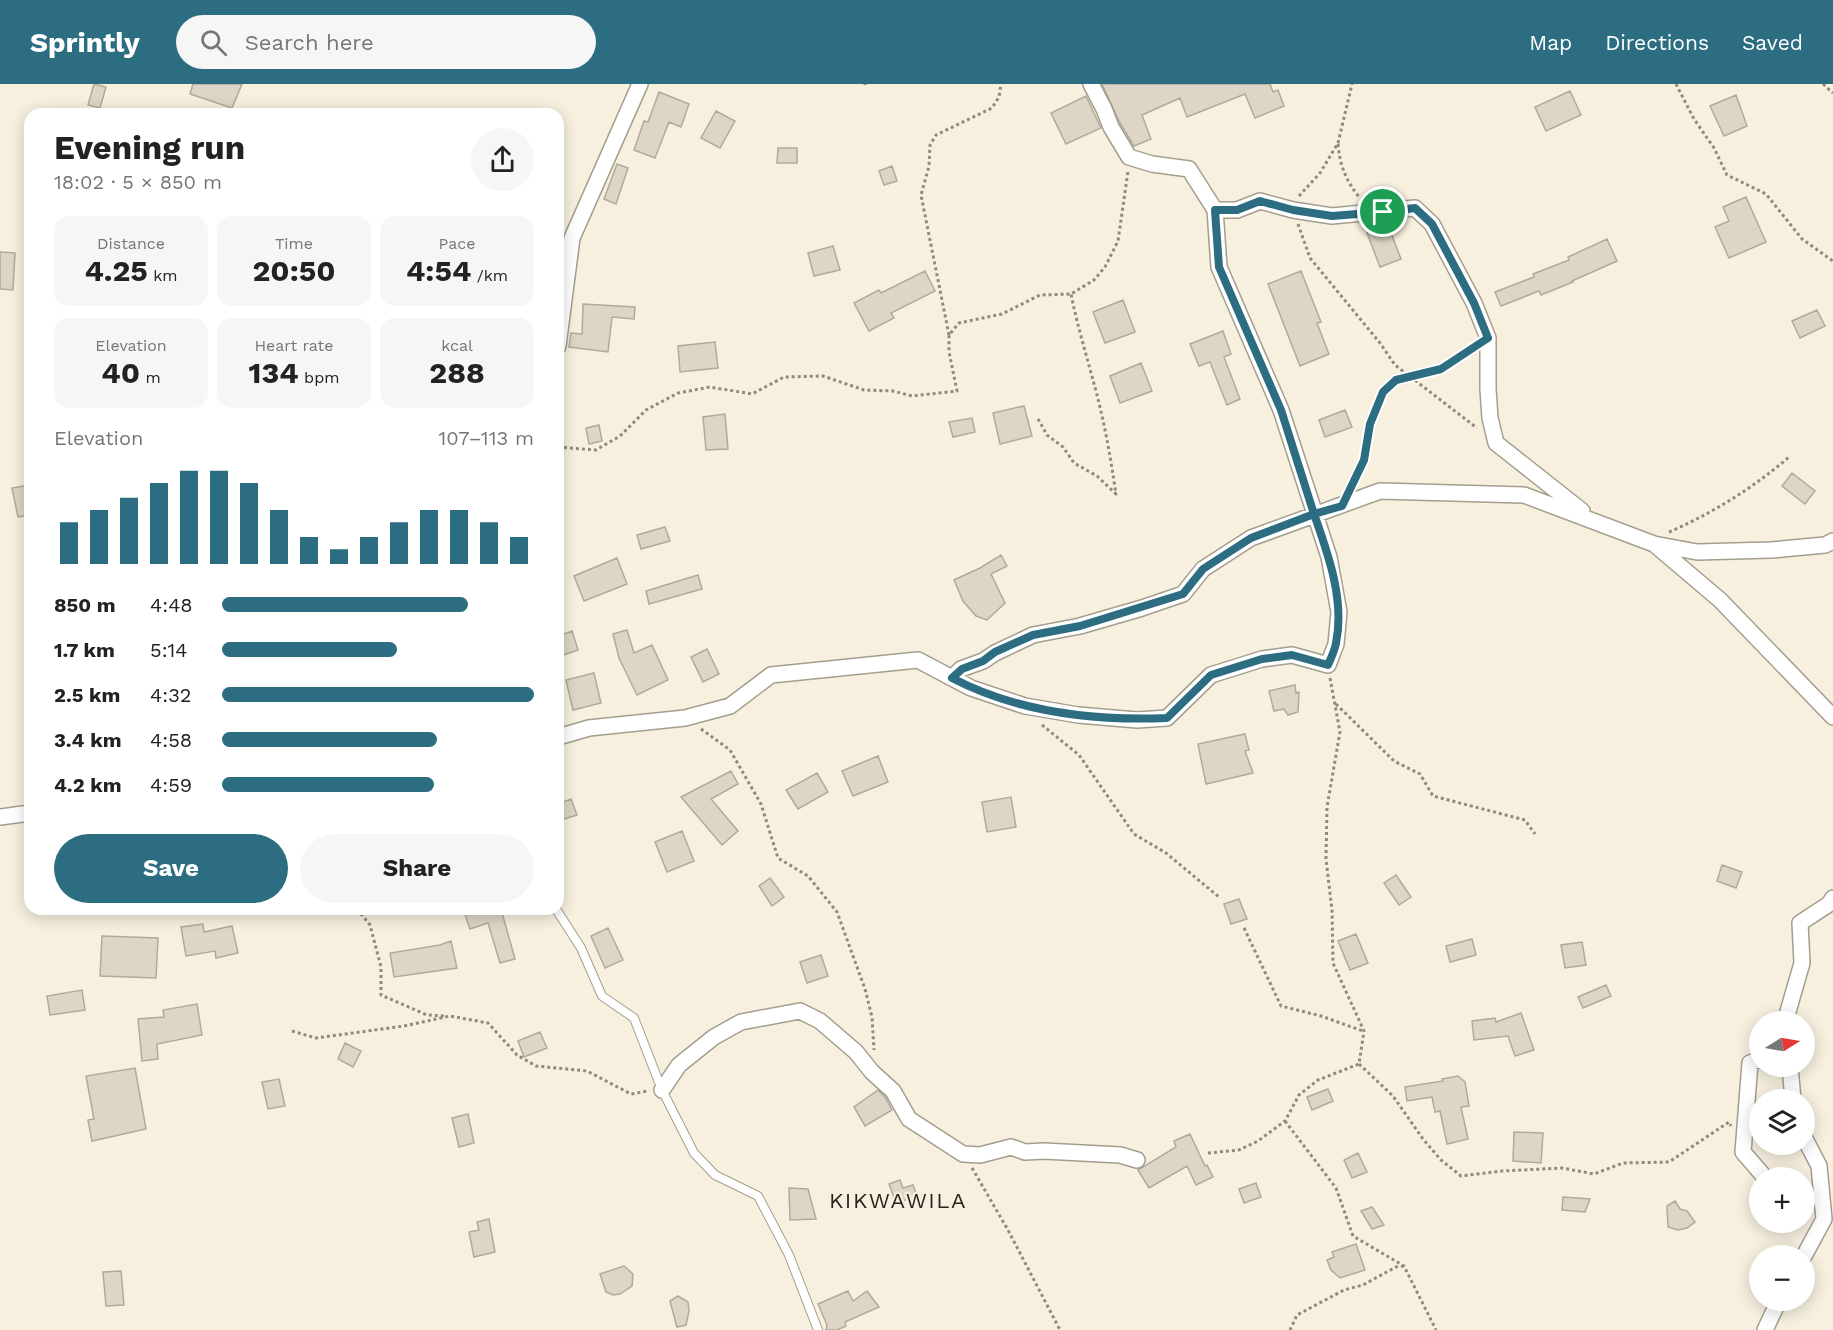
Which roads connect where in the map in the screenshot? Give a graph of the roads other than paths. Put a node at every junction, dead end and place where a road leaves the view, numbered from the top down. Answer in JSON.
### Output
{"nodes":[{"id":1,"x":640,"y":84,"type":"edge"},
{"id":2,"x":1091,"y":84,"type":"edge"},
{"id":3,"x":1215,"y":210,"type":"junction"},
{"id":4,"x":564,"y":300,"type":"edge"},
{"id":5,"x":1314,"y":514,"type":"junction"},
{"id":6,"x":1598,"y":523,"type":"junction"},
{"id":7,"x":1833,"y":542,"type":"edge"},
{"id":8,"x":1654,"y":544,"type":"junction"},
{"id":9,"x":952,"y":678,"type":"junction"},
{"id":10,"x":1833,"y":717,"type":"edge"},
{"id":11,"x":564,"y":735,"type":"edge"},
{"id":12,"x":24,"y":814,"type":"edge"},
{"id":13,"x":0,"y":817,"type":"edge"},
{"id":14,"x":1833,"y":898,"type":"edge"},
{"id":15,"x":560,"y":915,"type":"edge"},
{"id":16,"x":1789,"y":1011,"type":"edge"},
{"id":17,"x":1749,"y":1076,"type":"edge"},
{"id":18,"x":662,"y":1090,"type":"junction"},
{"id":19,"x":1813,"y":1155,"type":"edge"},
{"id":20,"x":1137,"y":1160,"type":"dead end"},
{"id":21,"x":1756,"y":1167,"type":"edge"},
{"id":22,"x":1810,"y":1245,"type":"edge"},
{"id":23,"x":1774,"y":1311,"type":"edge"},
{"id":24,"x":818,"y":1330,"type":"edge"},
{"id":25,"x":1765,"y":1330,"type":"edge"}],
"edges":[{"from":1,"to":4,"type":"street"},
{"from":2,"to":3,"type":"street"},
{"from":3,"to":5,"type":"street"},
{"from":3,"to":6,"type":"street"},
{"from":5,"to":6,"type":"street"},
{"from":5,"to":9,"type":"street"},
{"from":5,"to":9,"type":"street"},
{"from":6,"to":8,"type":"street"},
{"from":7,"to":8,"type":"street"},
{"from":8,"to":10,"type":"street"},
{"from":9,"to":11,"type":"street"},
{"from":12,"to":13,"type":"street"},
{"from":14,"to":16,"type":"street"},
{"from":15,"to":18,"type":"lane"},
{"from":17,"to":21,"type":"street"},
{"from":18,"to":20,"type":"street"},
{"from":18,"to":24,"type":"lane"},
{"from":19,"to":22,"type":"street"},
{"from":23,"to":25,"type":"street"}]}
